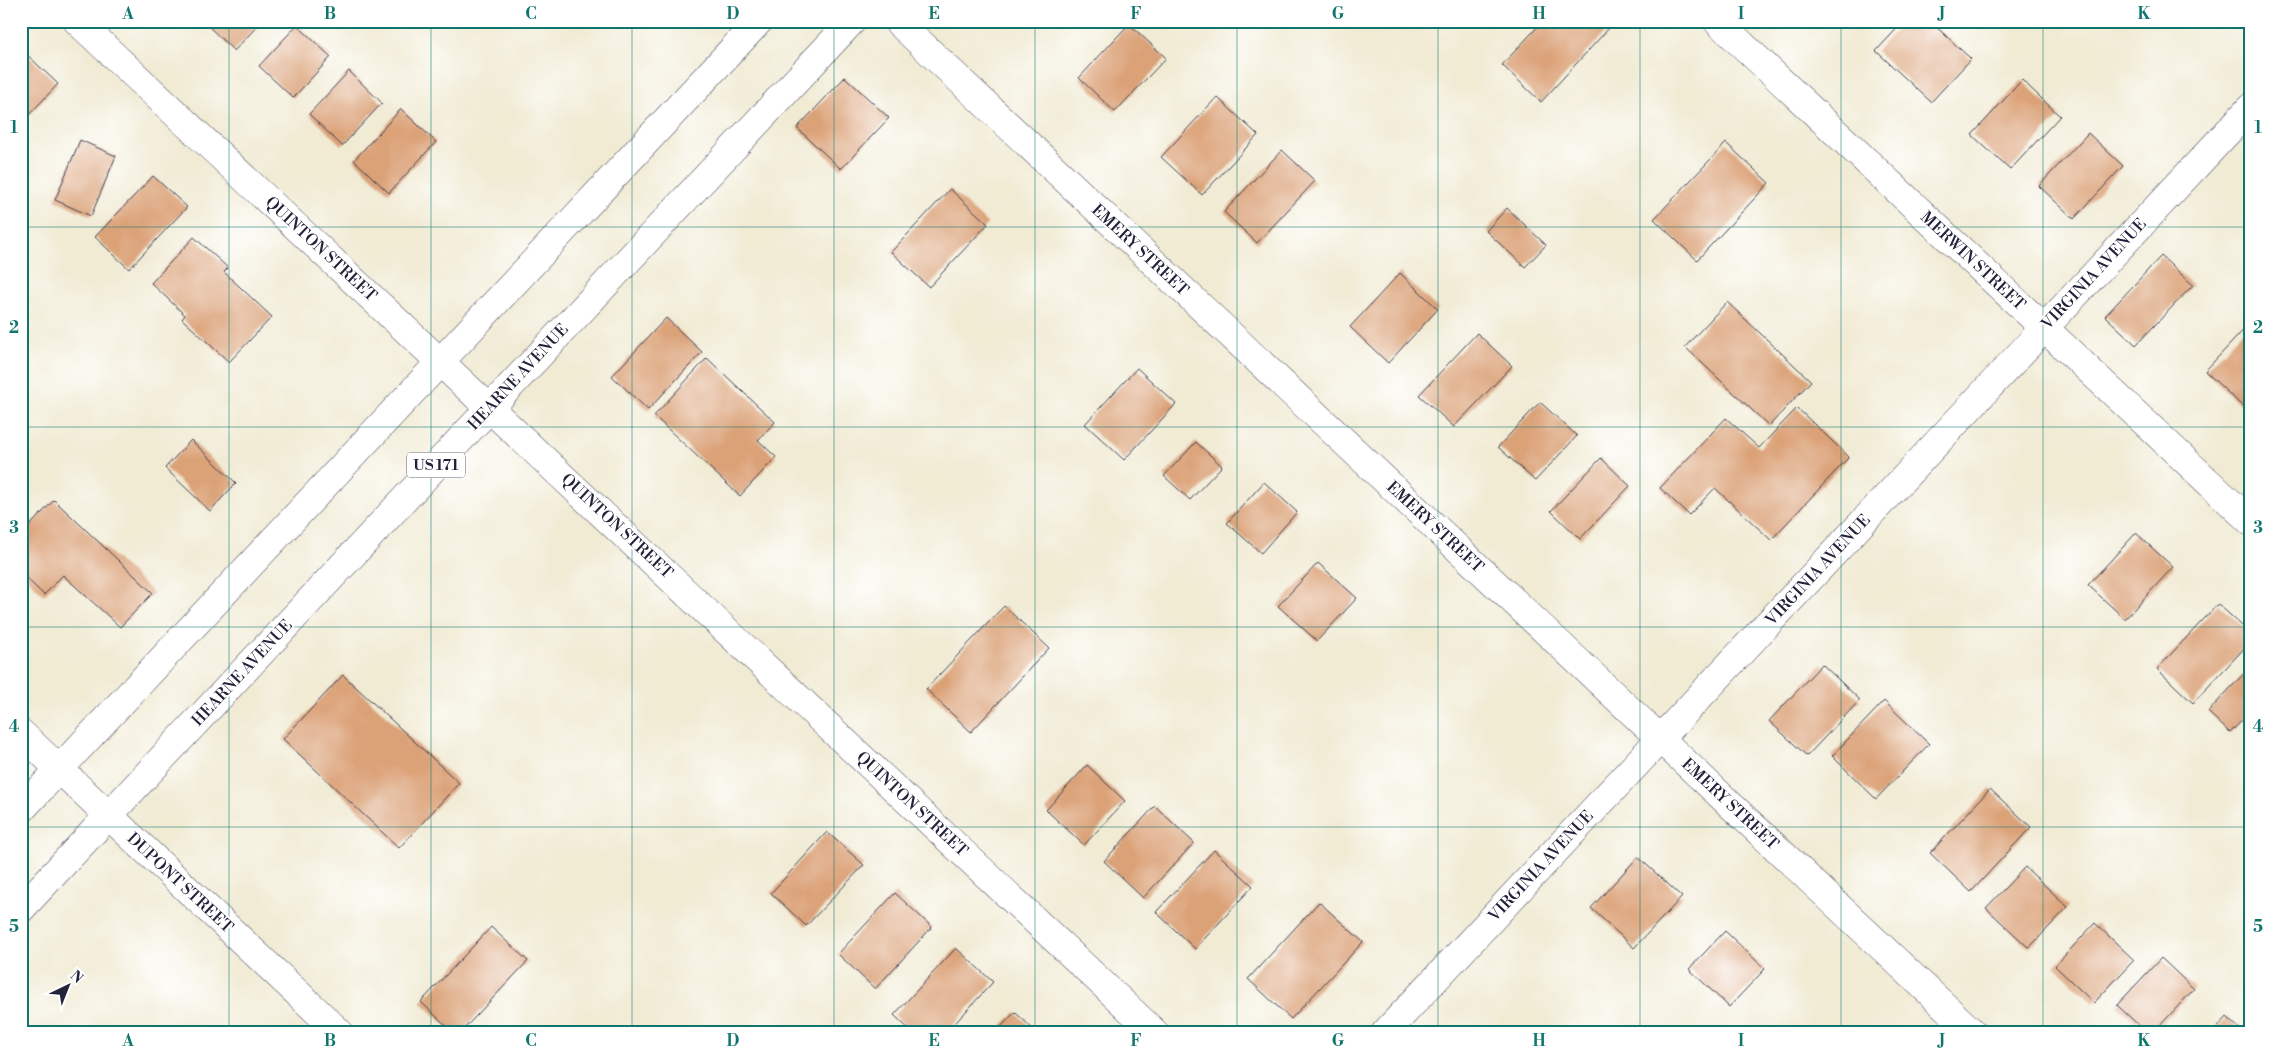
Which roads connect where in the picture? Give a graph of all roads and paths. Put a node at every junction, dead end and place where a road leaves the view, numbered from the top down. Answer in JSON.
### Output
{"nodes":[{"id":1,"x":77,"y":21,"type":"edge"},
{"id":2,"x":759,"y":21,"type":"edge"},
{"id":3,"x":852,"y":21,"type":"edge"},
{"id":4,"x":897,"y":21,"type":"edge"},
{"id":5,"x":1717,"y":21,"type":"edge"},
{"id":6,"x":2251,"y":108,"type":"edge"},
{"id":7,"x":2044,"y":328,"type":"junction"},
{"id":8,"x":441,"y":361,"type":"junction"},
{"id":9,"x":490,"y":408,"type":"junction"},
{"id":10,"x":2251,"y":522,"type":"edge"},
{"id":11,"x":21,"y":733,"type":"edge"},
{"id":12,"x":1660,"y":738,"type":"junction"},
{"id":13,"x":60,"y":769,"type":"junction"},
{"id":14,"x":21,"y":810,"type":"edge"},
{"id":15,"x":108,"y":815,"type":"junction"},
{"id":16,"x":21,"y":909,"type":"edge"},
{"id":17,"x":340,"y":1033,"type":"edge"},
{"id":18,"x":1155,"y":1033,"type":"edge"},
{"id":19,"x":1385,"y":1033,"type":"edge"},
{"id":20,"x":1973,"y":1033,"type":"edge"}],
"edges":[{"from":1,"to":8,"type":"street","name":"QUINTON STREET"},
{"from":2,"to":8,"type":"street"},
{"from":3,"to":9,"type":"street","name":"HEARNE AVENUE","number":"US 171"},
{"from":4,"to":12,"type":"street","name":"EMERY STREET"},
{"from":5,"to":7,"type":"street","name":"MERWIN STREET"},
{"from":6,"to":7,"type":"street","name":"VIRGINIA AVENUE"},
{"from":7,"to":10,"type":"street","name":"MERWIN STREET"},
{"from":7,"to":12,"type":"street","name":"VIRGINIA AVENUE"},
{"from":8,"to":9,"type":"street","name":"QUINTON STREET"},
{"from":8,"to":13,"type":"street"},
{"from":9,"to":15,"type":"street","name":"HEARNE AVENUE","number":"US 171"},
{"from":9,"to":18,"type":"street","name":"QUINTON STREET"},
{"from":11,"to":13,"type":"street","name":"DUPONT STREET"},
{"from":12,"to":19,"type":"street","name":"VIRGINIA AVENUE"},
{"from":12,"to":20,"type":"street","name":"EMERY STREET"},
{"from":13,"to":14,"type":"street"},
{"from":13,"to":15,"type":"street","name":"DUPONT STREET"},
{"from":15,"to":16,"type":"street","name":"HEARNE AVENUE","number":"US 171"},
{"from":15,"to":17,"type":"street","name":"DUPONT STREET"}]}
